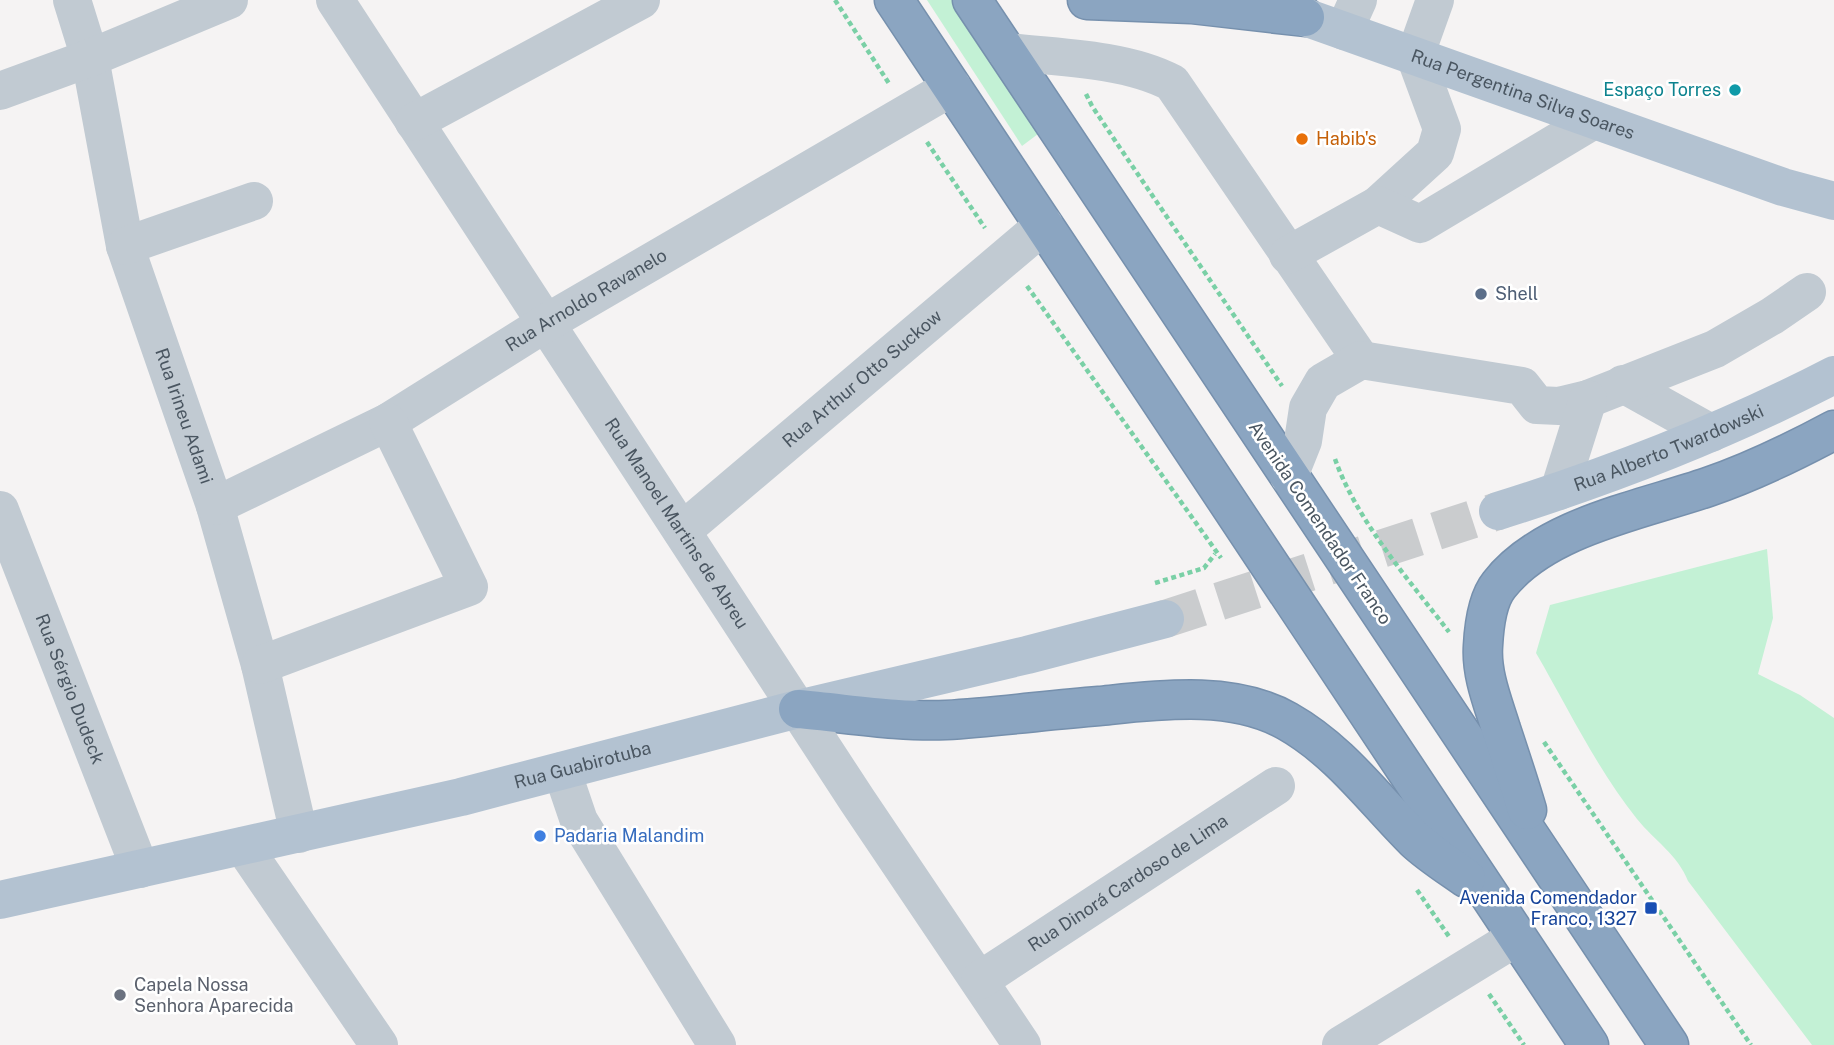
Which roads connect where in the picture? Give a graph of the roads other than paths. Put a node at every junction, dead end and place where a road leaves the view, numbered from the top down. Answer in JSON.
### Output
{"nodes":[{"id":1,"x":72,"y":0,"type":"edge"},
{"id":2,"x":229,"y":0,"type":"edge"},
{"id":3,"x":335,"y":0,"type":"edge"},
{"id":4,"x":641,"y":0,"type":"edge"},
{"id":5,"x":894,"y":0,"type":"edge"},
{"id":6,"x":972,"y":0,"type":"edge"},
{"id":7,"x":1087,"y":0,"type":"edge"},
{"id":8,"x":1266,"y":0,"type":"edge"},
{"id":9,"x":1435,"y":0,"type":"edge"},
{"id":10,"x":1351,"y":15,"type":"edge"},
{"id":11,"x":1305,"y":17,"type":"junction"},
{"id":12,"x":1007,"y":51,"type":"junction"},
{"id":13,"x":1415,"y":56,"type":"junction"},
{"id":14,"x":90,"y":58,"type":"junction"},
{"id":15,"x":952,"y":87,"type":"junction"},
{"id":16,"x":0,"y":91,"type":"edge"},
{"id":17,"x":1594,"y":120,"type":"junction"},
{"id":18,"x":414,"y":122,"type":"junction"},
{"id":19,"x":1783,"y":187,"type":"junction"},
{"id":20,"x":254,"y":201,"type":"dead end"},
{"id":21,"x":1834,"y":201,"type":"edge"},
{"id":22,"x":1378,"y":205,"type":"junction"},
{"id":23,"x":1044,"y":225,"type":"junction"},
{"id":24,"x":1834,"y":227,"type":"edge"},
{"id":25,"x":125,"y":246,"type":"junction"},
{"id":26,"x":1288,"y":255,"type":"junction"},
{"id":27,"x":1807,"y":292,"type":"dead end"},
{"id":28,"x":546,"y":323,"type":"junction"},
{"id":29,"x":1361,"y":360,"type":"junction"},
{"id":30,"x":1834,"y":375,"type":"edge"},
{"id":31,"x":1623,"y":384,"type":"junction"},
{"id":32,"x":1588,"y":399,"type":"junction"},
{"id":33,"x":388,"y":422,"type":"junction"},
{"id":34,"x":1834,"y":429,"type":"edge"},
{"id":35,"x":1711,"y":433,"type":"junction"},
{"id":36,"x":1289,"y":475,"type":"junction"},
{"id":37,"x":1559,"y":491,"type":"junction"},
{"id":38,"x":215,"y":506,"type":"junction"},
{"id":39,"x":0,"y":510,"type":"edge"},
{"id":40,"x":1497,"y":511,"type":"tunnel mouth"},
{"id":41,"x":682,"y":531,"type":"junction"},
{"id":42,"x":1165,"y":619,"type":"tunnel mouth"},
{"id":43,"x":260,"y":665,"type":"junction"},
{"id":44,"x":798,"y":709,"type":"junction"},
{"id":45,"x":562,"y":771,"type":"junction"},
{"id":46,"x":1276,"y":786,"type":"dead end"},
{"id":47,"x":299,"y":834,"type":"junction"},
{"id":48,"x":243,"y":846,"type":"junction"},
{"id":49,"x":1542,"y":855,"type":"junction"},
{"id":50,"x":140,"y":869,"type":"junction"},
{"id":51,"x":1490,"y":896,"type":"junction"},
{"id":52,"x":0,"y":900,"type":"edge"},
{"id":53,"x":1517,"y":937,"type":"junction"},
{"id":54,"x":980,"y":980,"type":"junction"},
{"id":55,"x":379,"y":1045,"type":"edge"},
{"id":56,"x":717,"y":1045,"type":"edge"},
{"id":57,"x":1022,"y":1045,"type":"edge"},
{"id":58,"x":1341,"y":1045,"type":"edge"},
{"id":59,"x":1589,"y":1045,"type":"edge"},
{"id":60,"x":1669,"y":1045,"type":"edge"}],
"edges":[{"from":1,"to":14,"type":"street","name":"Rua Irineu Adami"},
{"from":2,"to":14,"type":"street"},
{"from":3,"to":18,"type":"street","name":"Rua Manoel Martins de Abreu"},
{"from":4,"to":18,"type":"street"},
{"from":5,"to":15,"type":"highway"},
{"from":6,"to":12,"type":"highway","name":"Avenida Comendador Franco"},
{"from":7,"to":11,"type":"highway"},
{"from":8,"to":11,"type":"main road","name":"Rua Pergentina Silva Soares"},
{"from":9,"to":13,"type":"street"},
{"from":10,"to":11,"type":"main road","name":"Rua Pergentina Silva Soares"},
{"from":10,"to":13,"type":"main road","name":"Rua Pergentina Silva Soares"},
{"from":12,"to":26,"type":"street"},
{"from":12,"to":36,"type":"highway","name":"Avenida Comendador Franco"},
{"from":13,"to":17,"type":"main road","name":"Rua Pergentina Silva Soares"},
{"from":13,"to":22,"type":"street"},
{"from":14,"to":16,"type":"street"},
{"from":14,"to":25,"type":"street","name":"Rua Irineu Adami"},
{"from":15,"to":23,"type":"highway"},
{"from":15,"to":28,"type":"street","name":"Rua Arnoldo Ravanelo"},
{"from":17,"to":19,"type":"main road","name":"Rua Pergentina Silva Soares"},
{"from":17,"to":22,"type":"street"},
{"from":18,"to":28,"type":"street","name":"Rua Manoel Martins de Abreu"},
{"from":19,"to":21,"type":"main road","name":"Rua Pergentina Silva Soares"},
{"from":19,"to":24,"type":"main road","name":"Rua Pergentina Silva Soares"},
{"from":20,"to":25,"type":"street"},
{"from":22,"to":26,"type":"street"},
{"from":23,"to":41,"type":"street","name":"Rua Arthur Otto Suckow"},
{"from":23,"to":51,"type":"highway"},
{"from":25,"to":38,"type":"street","name":"Rua Irineu Adami"},
{"from":26,"to":29,"type":"street"},
{"from":27,"to":31,"type":"street"},
{"from":28,"to":33,"type":"street","name":"Rua Arnoldo Ravanelo"},
{"from":28,"to":41,"type":"street","name":"Rua Manoel Martins de Abreu"},
{"from":29,"to":32,"type":"street"},
{"from":29,"to":36,"type":"street"},
{"from":30,"to":35,"type":"main road","name":"Rua Alberto Twardowski"},
{"from":31,"to":32,"type":"street"},
{"from":31,"to":35,"type":"street"},
{"from":32,"to":37,"type":"street"},
{"from":33,"to":38,"type":"street","name":"Rua Arnoldo Ravanelo"},
{"from":33,"to":43,"type":"street"},
{"from":34,"to":49,"type":"highway"},
{"from":35,"to":37,"type":"main road","name":"Rua Alberto Twardowski"},
{"from":36,"to":49,"type":"highway","name":"Avenida Comendador Franco"},
{"from":37,"to":40,"type":"main road","name":"Rua Alberto Twardowski"},
{"from":38,"to":43,"type":"street","name":"Rua Irineu Adami"},
{"from":39,"to":50,"type":"street","name":"Rua Sérgio Dudeck"},
{"from":41,"to":44,"type":"street","name":"Rua Manoel Martins de Abreu"},
{"from":42,"to":44,"type":"main road","name":"Rua Guabirotuba"},
{"from":43,"to":47,"type":"street","name":"Rua Irineu Adami"},
{"from":44,"to":45,"type":"main road","name":"Rua Guabirotuba"},
{"from":44,"to":51,"type":"highway"},
{"from":44,"to":54,"type":"street","name":"Rua Manoel Martins de Abreu"},
{"from":45,"to":47,"type":"main road","name":"Rua Guabirotuba"},
{"from":45,"to":56,"type":"street"},
{"from":46,"to":54,"type":"street","name":"Rua Dinorá Cardoso de Lima"},
{"from":47,"to":48,"type":"main road","name":"Rua Guabirotuba"},
{"from":48,"to":50,"type":"main road","name":"Rua Guabirotuba"},
{"from":48,"to":55,"type":"street"},
{"from":49,"to":60,"type":"highway","name":"Avenida Comendador Franco"},
{"from":50,"to":52,"type":"main road","name":"Rua Guabirotuba"},
{"from":51,"to":53,"type":"highway"},
{"from":53,"to":58,"type":"street"},
{"from":53,"to":59,"type":"highway"},
{"from":54,"to":57,"type":"street","name":"Rua Manoel Martins de Abreu"}]}
